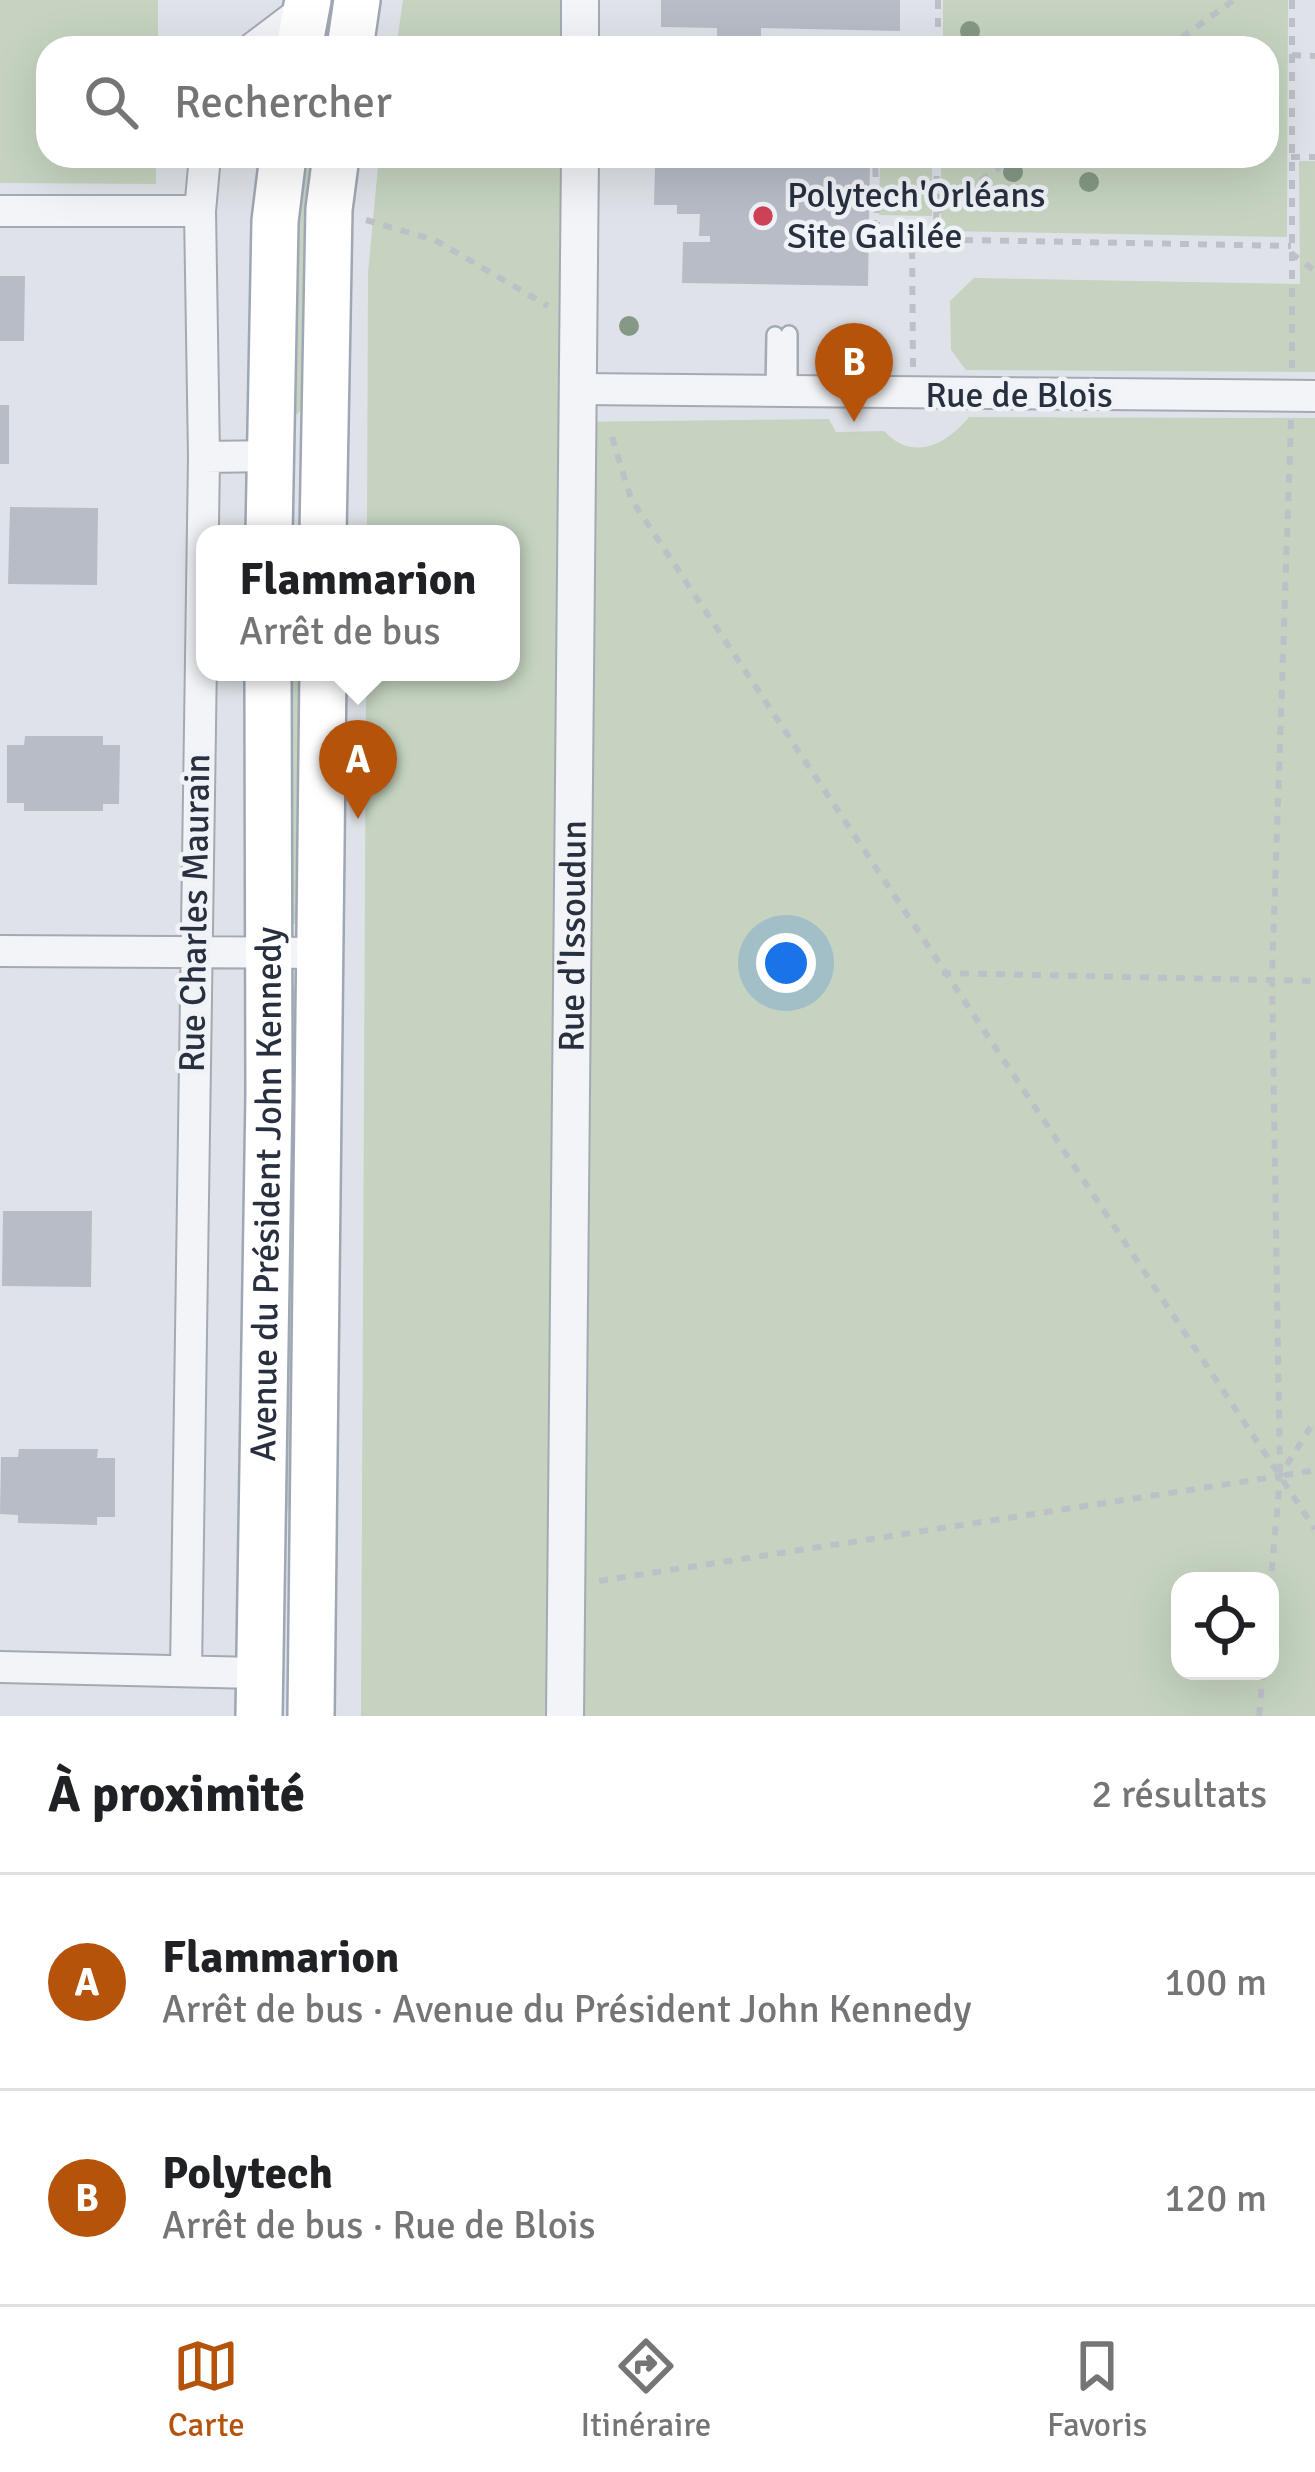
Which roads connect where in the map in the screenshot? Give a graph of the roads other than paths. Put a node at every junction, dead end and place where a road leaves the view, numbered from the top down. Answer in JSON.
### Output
{"nodes":[{"id":1,"x":357,"y":0,"type":"edge"},
{"id":2,"x":580,"y":0,"type":"edge"},
{"id":3,"x":304,"y":19,"type":"edge"},
{"id":4,"x":274,"y":36,"type":"edge"},
{"id":5,"x":352,"y":36,"type":"edge"},
{"id":6,"x":580,"y":36,"type":"edge"},
{"id":7,"x":204,"y":168,"type":"edge"},
{"id":8,"x":282,"y":168,"type":"edge"},
{"id":9,"x":334,"y":168,"type":"edge"},
{"id":10,"x":580,"y":168,"type":"edge"},
{"id":11,"x":0,"y":211,"type":"edge"},
{"id":12,"x":200,"y":211,"type":"junction"},
{"id":13,"x":782,"y":334,"type":"dead end"},
{"id":14,"x":579,"y":389,"type":"junction"},
{"id":15,"x":782,"y":393,"type":"junction"},
{"id":16,"x":1300,"y":396,"type":"edge"},
{"id":17,"x":270,"y":456,"type":"junction"},
{"id":18,"x":204,"y":457,"type":"junction"},
{"id":19,"x":202,"y":525,"type":"edge"},
{"id":20,"x":269,"y":525,"type":"edge"},
{"id":21,"x":323,"y":525,"type":"edge"},
{"id":22,"x":199,"y":681,"type":"edge"},
{"id":23,"x":268,"y":681,"type":"edge"},
{"id":24,"x":322,"y":681,"type":"edge"},
{"id":25,"x":0,"y":951,"type":"edge"},
{"id":26,"x":193,"y":951,"type":"junction"},
{"id":27,"x":266,"y":952,"type":"junction"},
{"id":28,"x":321,"y":953,"type":"junction"},
{"id":29,"x":0,"y":1666,"type":"edge"},
{"id":30,"x":186,"y":1670,"type":"junction"},
{"id":31,"x":259,"y":1694,"type":"edge"},
{"id":32,"x":310,"y":1716,"type":"edge"},
{"id":33,"x":565,"y":1716,"type":"edge"}],
"edges":[{"from":1,"to":5,"type":"main road"},
{"from":2,"to":6,"type":"street"},
{"from":3,"to":4,"type":"street"},
{"from":7,"to":12,"type":"street","name":"Rue Charles Maurain"},
{"from":8,"to":17,"type":"main road"},
{"from":9,"to":21,"type":"main road"},
{"from":10,"to":14,"type":"street","name":"Rue d'Issoudun"},
{"from":11,"to":12,"type":"street"},
{"from":12,"to":18,"type":"street","name":"Rue Charles Maurain"},
{"from":13,"to":15,"type":"lane"},
{"from":14,"to":15,"type":"street","name":"Rue de Blois"},
{"from":14,"to":33,"type":"street","name":"Rue d'Issoudun"},
{"from":15,"to":16,"type":"street","name":"Rue de Blois"},
{"from":17,"to":18,"type":"street"},
{"from":17,"to":20,"type":"main road"},
{"from":18,"to":19,"type":"street","name":"Rue Charles Maurain"},
{"from":22,"to":26,"type":"street","name":"Rue Charles Maurain"},
{"from":23,"to":27,"type":"main road","name":"Avenue du Président John Kennedy"},
{"from":24,"to":28,"type":"main road","name":"Avenue du Président John Kennedy"},
{"from":25,"to":26,"type":"street"},
{"from":26,"to":27,"type":"street"},
{"from":26,"to":30,"type":"street","name":"Rue Charles Maurain"},
{"from":27,"to":28,"type":"street"},
{"from":27,"to":31,"type":"main road","name":"Avenue du Président John Kennedy"},
{"from":28,"to":32,"type":"main road","name":"Avenue du Président John Kennedy"},
{"from":29,"to":30,"type":"street"},
{"from":30,"to":31,"type":"street"}]}
